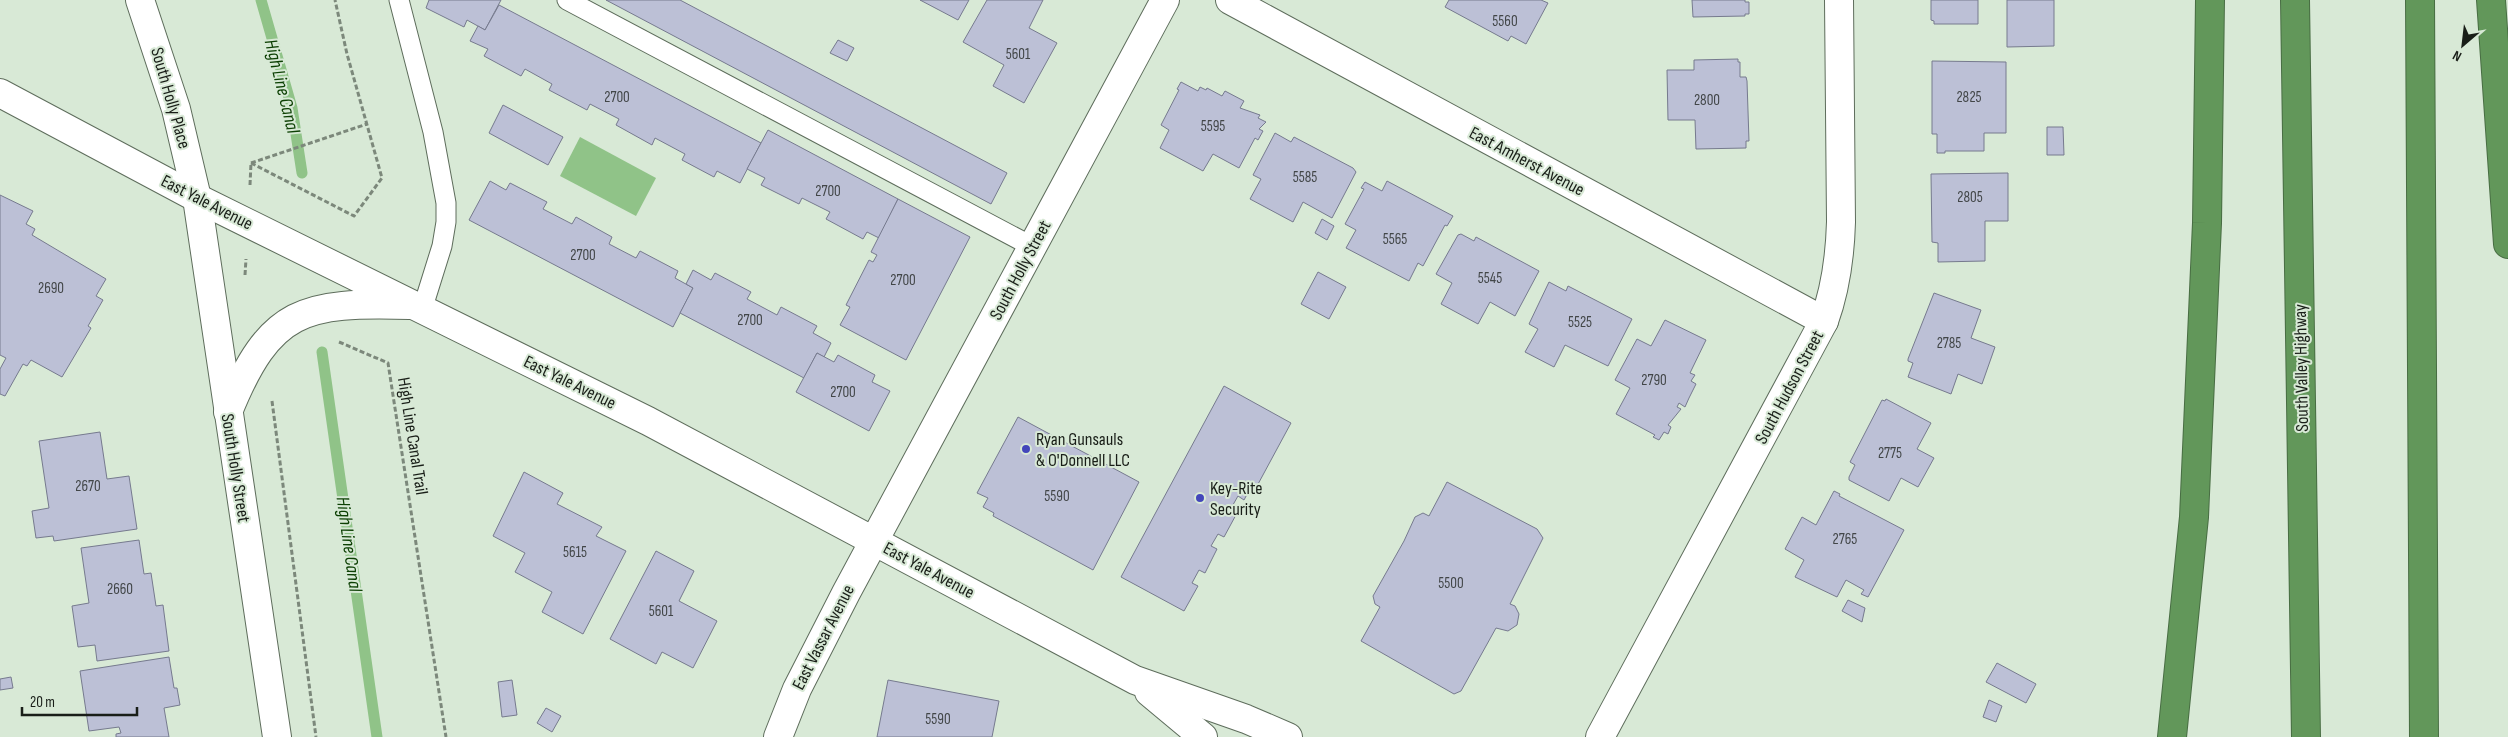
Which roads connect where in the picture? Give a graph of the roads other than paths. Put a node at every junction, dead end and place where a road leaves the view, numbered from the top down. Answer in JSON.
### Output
{"nodes":[{"id":1,"x":140,"y":0,"type":"edge"},
{"id":2,"x":398,"y":0,"type":"edge"},
{"id":3,"x":567,"y":0,"type":"edge"},
{"id":4,"x":1165,"y":0,"type":"edge"},
{"id":5,"x":1230,"y":0,"type":"edge"},
{"id":6,"x":1839,"y":0,"type":"edge"},
{"id":7,"x":2210,"y":0,"type":"edge"},
{"id":8,"x":2296,"y":0,"type":"edge"},
{"id":9,"x":2420,"y":0,"type":"edge"},
{"id":10,"x":2491,"y":0,"type":"edge"},
{"id":11,"x":0,"y":93,"type":"edge"},
{"id":12,"x":197,"y":198,"type":"junction"},
{"id":13,"x":2508,"y":244,"type":"edge"},
{"id":14,"x":1032,"y":247,"type":"junction"},
{"id":15,"x":416,"y":307,"type":"junction"},
{"id":16,"x":1824,"y":321,"type":"junction"},
{"id":17,"x":228,"y":412,"type":"junction"},
{"id":18,"x":874,"y":540,"type":"junction"},
{"id":19,"x":1135,"y":680,"type":"junction"},
{"id":20,"x":277,"y":737,"type":"edge"},
{"id":21,"x":778,"y":737,"type":"edge"},
{"id":22,"x":1203,"y":737,"type":"edge"},
{"id":23,"x":1288,"y":737,"type":"edge"},
{"id":24,"x":1600,"y":737,"type":"edge"},
{"id":25,"x":2172,"y":737,"type":"edge"},
{"id":26,"x":2306,"y":737,"type":"edge"},
{"id":27,"x":2424,"y":737,"type":"edge"}],
"edges":[{"from":1,"to":12,"type":"street","name":"South Holly Place"},
{"from":2,"to":15,"type":"lane"},
{"from":3,"to":14,"type":"lane"},
{"from":4,"to":14,"type":"street","name":"South Holly Street"},
{"from":5,"to":16,"type":"street","name":"East Amherst Avenue"},
{"from":6,"to":16,"type":"street","name":"South Hudson Street"},
{"from":7,"to":25,"type":"highway"},
{"from":8,"to":26,"type":"highway","name":"South Valley Highway"},
{"from":9,"to":27,"type":"highway"},
{"from":10,"to":13,"type":"highway"},
{"from":11,"to":12,"type":"street","name":"East Yale Avenue"},
{"from":12,"to":15,"type":"street","name":"East Yale Avenue"},
{"from":12,"to":17,"type":"street","name":"South Holly Street"},
{"from":14,"to":18,"type":"street","name":"South Holly Street"},
{"from":15,"to":17,"type":"street"},
{"from":15,"to":18,"type":"street","name":"East Yale Avenue"},
{"from":16,"to":24,"type":"street","name":"South Hudson Street"},
{"from":17,"to":20,"type":"street","name":"South Holly Street"},
{"from":18,"to":19,"type":"street","name":"East Yale Avenue"},
{"from":18,"to":21,"type":"street","name":"East Vassar Avenue"},
{"from":19,"to":22,"type":"street","name":"East Yale Avenue"},
{"from":19,"to":23,"type":"street","name":"East Yale Avenue"}]}
